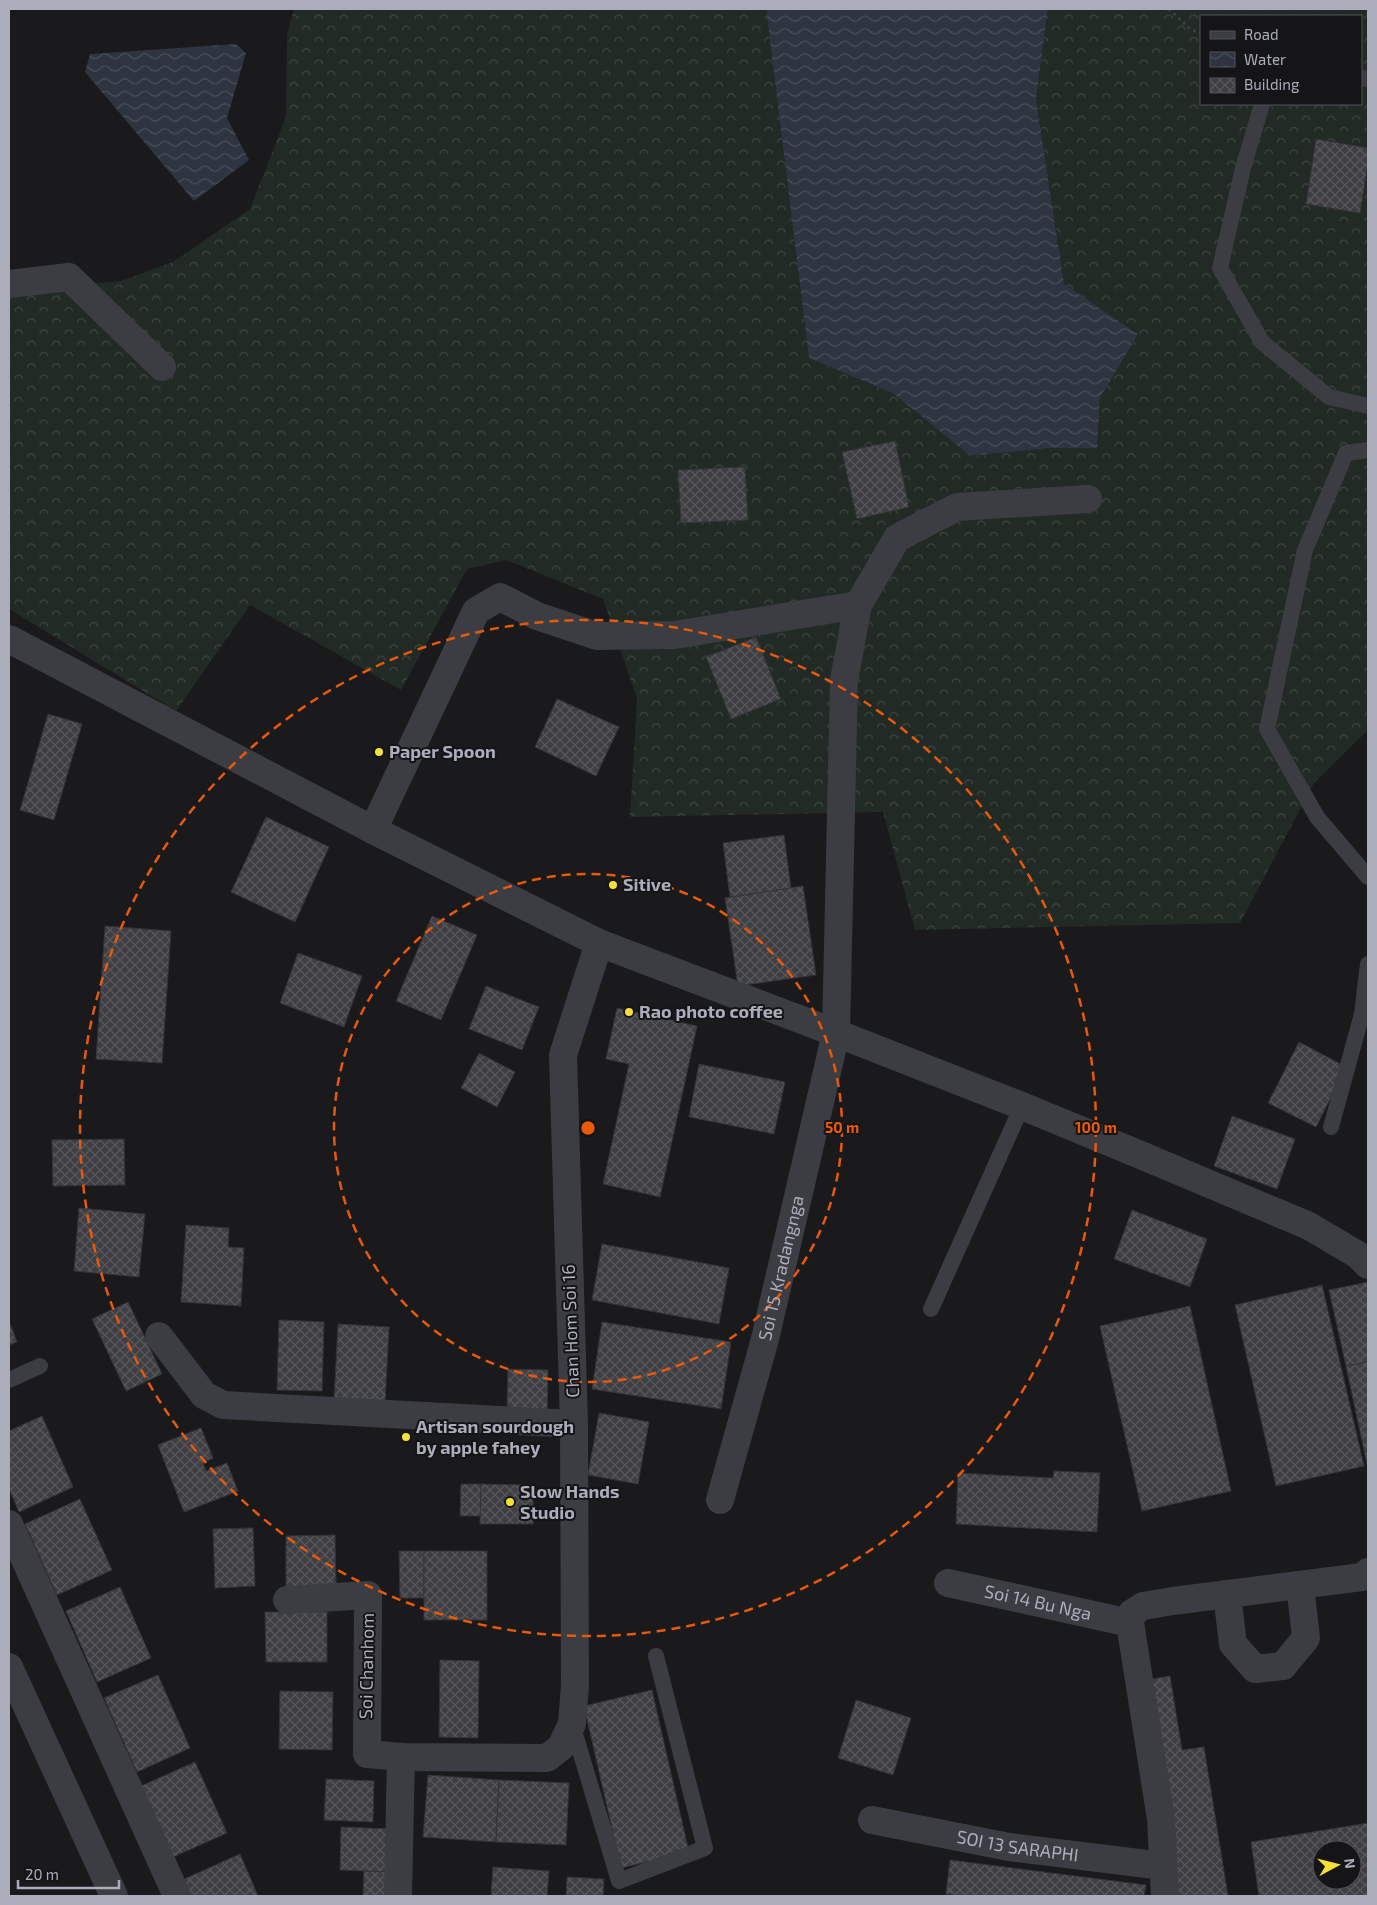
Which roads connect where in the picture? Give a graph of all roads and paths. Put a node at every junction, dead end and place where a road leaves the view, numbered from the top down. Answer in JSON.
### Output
{"nodes":[{"id":1,"x":1169,"y":9,"type":"edge"},
{"id":2,"x":1200,"y":34,"type":"edge"},
{"id":3,"x":1262,"y":105,"type":"edge"},
{"id":4,"x":9,"y":284,"type":"edge"},
{"id":5,"x":162,"y":367,"type":"dead end"},
{"id":6,"x":1368,"y":406,"type":"edge"},
{"id":7,"x":1368,"y":450,"type":"edge"},
{"id":8,"x":1088,"y":499,"type":"dead end"},
{"id":9,"x":858,"y":605,"type":"junction"},
{"id":10,"x":9,"y":639,"type":"edge"},
{"id":11,"x":373,"y":830,"type":"junction"},
{"id":12,"x":1368,"y":878,"type":"edge"},
{"id":13,"x":599,"y":943,"type":"junction"},
{"id":14,"x":1368,"y":964,"type":"edge"},
{"id":15,"x":836,"y":1033,"type":"junction"},
{"id":16,"x":1022,"y":1106,"type":"junction"},
{"id":17,"x":1331,"y":1127,"type":"dead end"},
{"id":18,"x":1368,"y":1265,"type":"edge"},
{"id":19,"x":931,"y":1309,"type":"dead end"},
{"id":20,"x":159,"y":1336,"type":"dead end"},
{"id":21,"x":40,"y":1366,"type":"dead end"},
{"id":22,"x":9,"y":1380,"type":"edge"},
{"id":23,"x":574,"y":1424,"type":"junction"},
{"id":24,"x":720,"y":1500,"type":"dead end"},
{"id":25,"x":9,"y":1524,"type":"edge"},
{"id":26,"x":1368,"y":1572,"type":"edge"},
{"id":27,"x":948,"y":1584,"type":"dead end"},
{"id":28,"x":1300,"y":1585,"type":"junction"},
{"id":29,"x":1227,"y":1594,"type":"junction"},
{"id":30,"x":287,"y":1600,"type":"dead end"},
{"id":31,"x":1130,"y":1623,"type":"junction"},
{"id":32,"x":656,"y":1656,"type":"dead end"},
{"id":33,"x":9,"y":1667,"type":"edge"},
{"id":34,"x":572,"y":1724,"type":"junction"},
{"id":35,"x":401,"y":1757,"type":"junction"},
{"id":36,"x":872,"y":1820,"type":"dead end"},
{"id":37,"x":1163,"y":1866,"type":"junction"},
{"id":38,"x":114,"y":1896,"type":"edge"},
{"id":39,"x":177,"y":1896,"type":"edge"},
{"id":40,"x":398,"y":1896,"type":"edge"},
{"id":41,"x":1165,"y":1896,"type":"edge"}],
"edges":[{"from":1,"to":2,"type":"path"},
{"from":3,"to":6,"type":"lane"},
{"from":4,"to":5,"type":"street"},
{"from":7,"to":12,"type":"lane"},
{"from":8,"to":9,"type":"street","name":"Soi 15 Kradangnga"},
{"from":9,"to":11,"type":"street"},
{"from":9,"to":15,"type":"street","name":"Soi 15 Kradangnga"},
{"from":10,"to":11,"type":"street"},
{"from":11,"to":13,"type":"street"},
{"from":13,"to":15,"type":"street"},
{"from":13,"to":23,"type":"street","name":"Chan Hom Soi 16"},
{"from":14,"to":17,"type":"lane"},
{"from":15,"to":16,"type":"street"},
{"from":15,"to":24,"type":"street","name":"Soi 15 Kradangnga"},
{"from":16,"to":18,"type":"street"},
{"from":16,"to":19,"type":"lane"},
{"from":20,"to":23,"type":"street"},
{"from":21,"to":22,"type":"lane"},
{"from":23,"to":34,"type":"street","name":"Chan Hom Soi 16"},
{"from":25,"to":39,"type":"street"},
{"from":26,"to":28,"type":"street"},
{"from":27,"to":31,"type":"street","name":"Soi 14 Bu Nga"},
{"from":28,"to":29,"type":"street"},
{"from":28,"to":29,"type":"street"},
{"from":29,"to":31,"type":"street"},
{"from":30,"to":35,"type":"street","name":"Soi Chanhom"},
{"from":31,"to":37,"type":"street"},
{"from":32,"to":34,"type":"lane"},
{"from":33,"to":38,"type":"street"},
{"from":34,"to":35,"type":"street","name":"Soi Chanhom"},
{"from":35,"to":40,"type":"street"},
{"from":36,"to":37,"type":"street","name":"SOI 13 SARAPHI"},
{"from":37,"to":41,"type":"street"}]}
